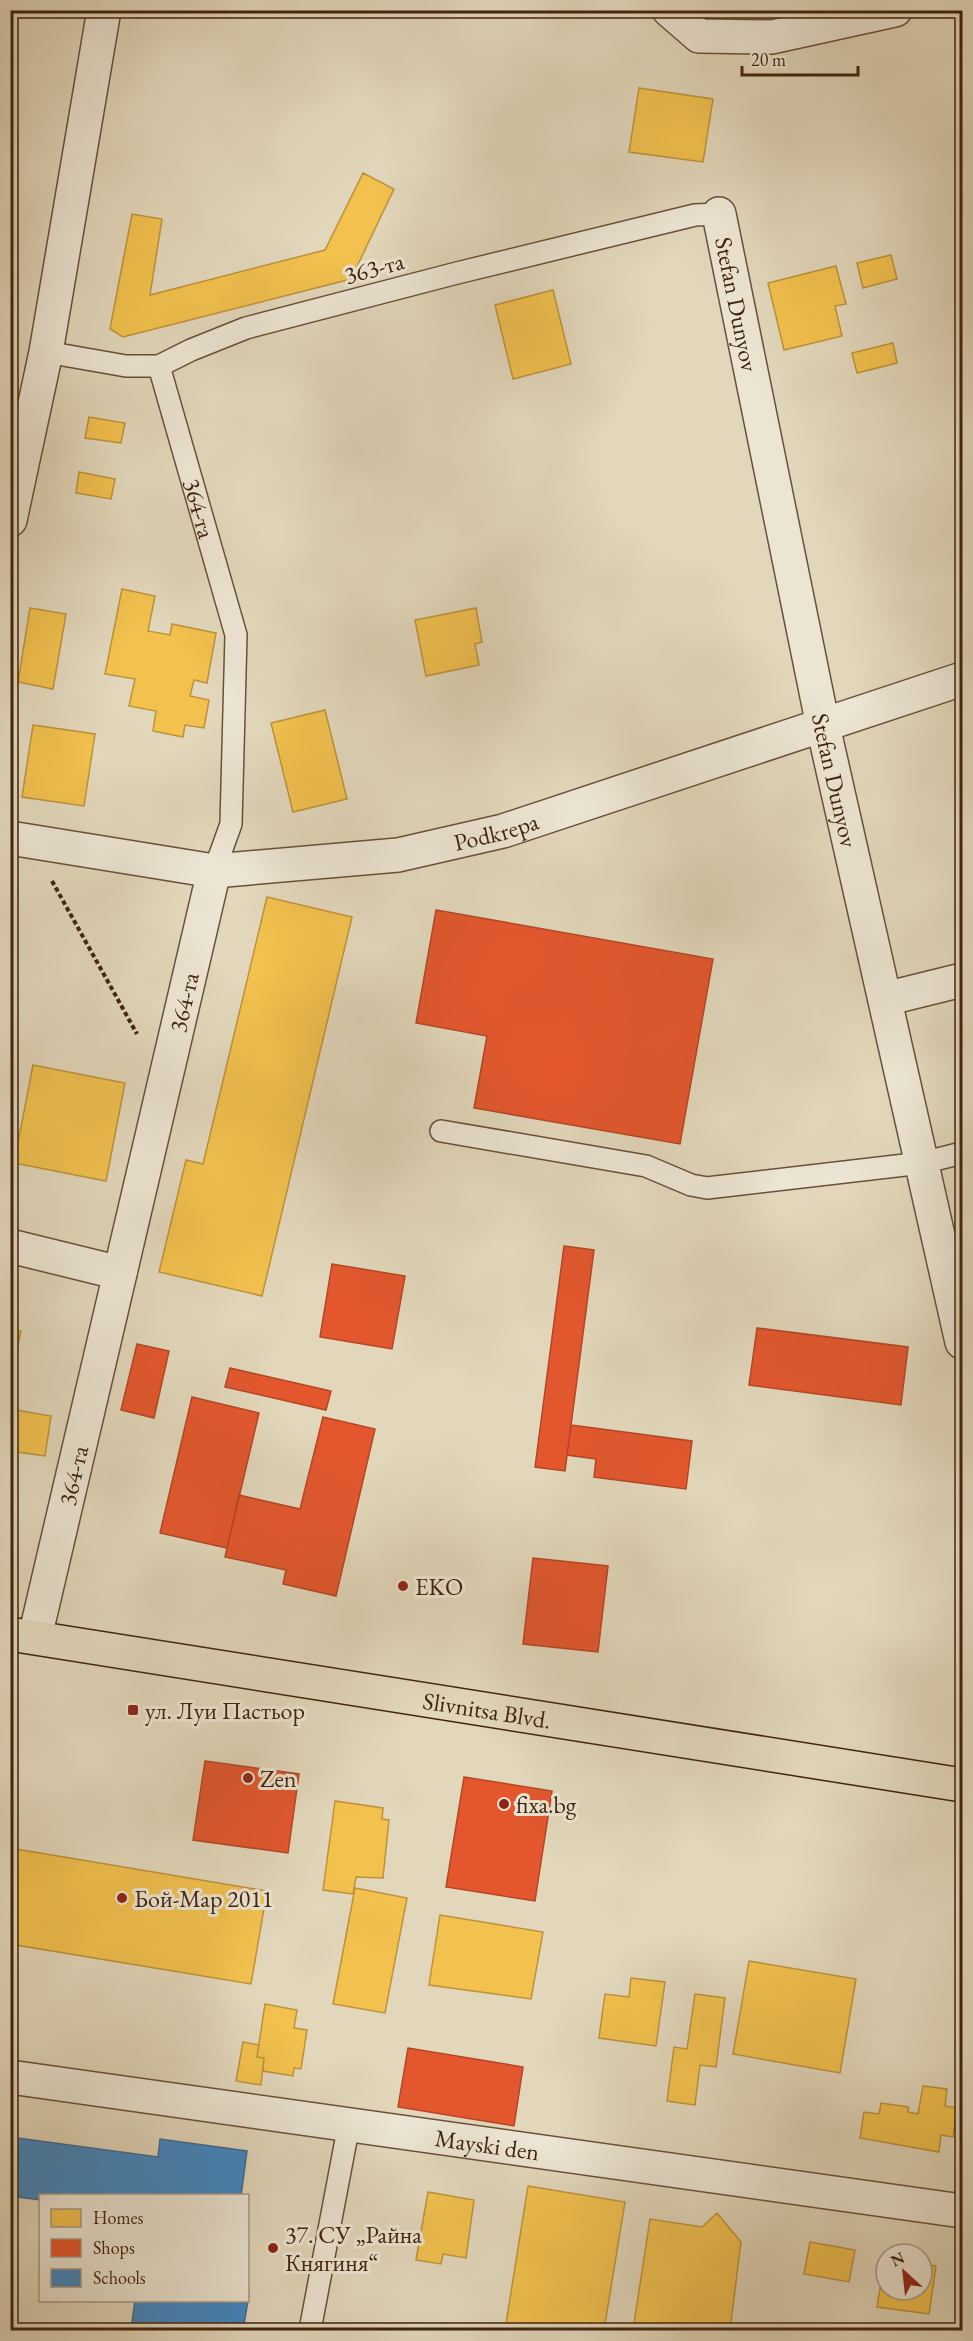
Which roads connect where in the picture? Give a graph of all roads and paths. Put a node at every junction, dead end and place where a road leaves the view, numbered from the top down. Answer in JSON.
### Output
{"nodes":[{"id":1,"x":104,"y":10,"type":"edge"},
{"id":2,"x":669,"y":10,"type":"edge"},
{"id":3,"x":895,"y":10,"type":"edge"},
{"id":4,"x":719,"y":214,"type":"joint"},
{"id":5,"x":46,"y":352,"type":"junction"},
{"id":6,"x":159,"y":366,"type":"junction"},
{"id":7,"x":10,"y":520,"type":"edge"},
{"id":8,"x":963,"y":680,"type":"edge"},
{"id":9,"x":823,"y":726,"type":"junction"},
{"id":10,"x":20,"y":840,"type":"edge"},
{"id":11,"x":214,"y":871,"type":"junction"},
{"id":12,"x":963,"y":980,"type":"edge"},
{"id":13,"x":885,"y":999,"type":"junction"},
{"id":14,"x":164,"y":1082,"type":"junction"},
{"id":15,"x":441,"y":1131,"type":"dead end"},
{"id":16,"x":963,"y":1153,"type":"edge"},
{"id":17,"x":922,"y":1163,"type":"junction"},
{"id":18,"x":10,"y":1246,"type":"edge"},
{"id":19,"x":120,"y":1273,"type":"junction"},
{"id":20,"x":963,"y":1342,"type":"edge"},
{"id":21,"x":23,"y":1636,"type":"edge"},
{"id":22,"x":963,"y":1785,"type":"edge"},
{"id":23,"x":10,"y":2077,"type":"edge"},
{"id":24,"x":349,"y":2124,"type":"junction"},
{"id":25,"x":963,"y":2211,"type":"edge"},
{"id":26,"x":310,"y":2331,"type":"edge"}],
"edges":[{"from":1,"to":5,"type":"street"},
{"from":2,"to":3,"type":"street"},
{"from":4,"to":6,"type":"lane","name":"363-та"},
{"from":4,"to":9,"type":"street","name":"Stefan Dunyov"},
{"from":5,"to":6,"type":"lane","name":"363-та"},
{"from":5,"to":7,"type":"street"},
{"from":6,"to":11,"type":"lane","name":"364-та"},
{"from":8,"to":9,"type":"street","name":"Podkrepa"},
{"from":9,"to":11,"type":"street","name":"Podkrepa"},
{"from":9,"to":13,"type":"street","name":"Stefan Dunyov"},
{"from":10,"to":11,"type":"street","name":"Podkrepa"},
{"from":10,"to":14,"type":"path"},
{"from":11,"to":14,"type":"street","name":"364-та"},
{"from":12,"to":13,"type":"street"},
{"from":13,"to":17,"type":"street","name":"Stefan Dunyov"},
{"from":14,"to":19,"type":"street","name":"364-та"},
{"from":15,"to":17,"type":"lane"},
{"from":16,"to":17,"type":"lane"},
{"from":17,"to":20,"type":"street","name":"Stefan Dunyov"},
{"from":18,"to":19,"type":"street"},
{"from":19,"to":21,"type":"street","name":"364-та"},
{"from":21,"to":22,"type":"main road","name":"Slivnitsa Blvd."},
{"from":23,"to":24,"type":"street","name":"Mayski den"},
{"from":24,"to":25,"type":"street","name":"Mayski den"},
{"from":24,"to":26,"type":"lane"}]}
